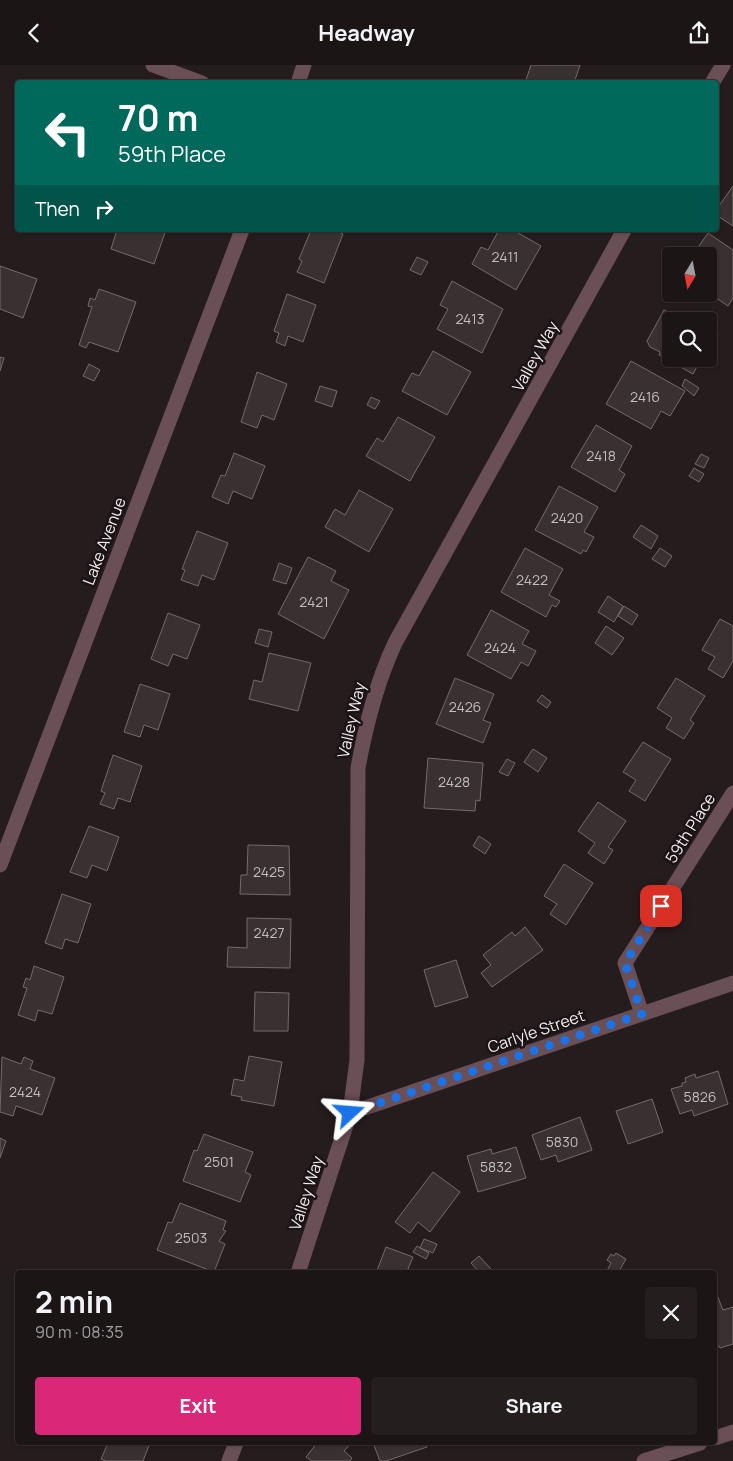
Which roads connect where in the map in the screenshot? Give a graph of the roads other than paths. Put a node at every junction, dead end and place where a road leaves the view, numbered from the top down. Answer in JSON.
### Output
{"nodes":[{"id":1,"x":153,"y":65,"type":"edge"},
{"id":2,"x":723,"y":65,"type":"edge"},
{"id":3,"x":194,"y":80,"type":"edge"},
{"id":4,"x":714,"y":80,"type":"edge"},
{"id":5,"x":241,"y":232,"type":"edge"},
{"id":6,"x":623,"y":232,"type":"edge"},
{"id":7,"x":733,"y":793,"type":"edge"},
{"id":8,"x":0,"y":865,"type":"edge"},
{"id":9,"x":733,"y":983,"type":"edge"},
{"id":10,"x":642,"y":1014,"type":"junction"},
{"id":11,"x":350,"y":1113,"type":"junction"},
{"id":12,"x":299,"y":1270,"type":"edge"},
{"id":13,"x":733,"y":1432,"type":"edge"},
{"id":14,"x":717,"y":1437,"type":"edge"},
{"id":15,"x":235,"y":1445,"type":"edge"},
{"id":16,"x":694,"y":1445,"type":"edge"},
{"id":17,"x":229,"y":1461,"type":"edge"},
{"id":18,"x":644,"y":1461,"type":"edge"}],
"edges":[{"from":1,"to":3,"type":"street"},
{"from":2,"to":4,"type":"street"},
{"from":5,"to":8,"type":"street","name":"Lake Avenue"},
{"from":6,"to":11,"type":"street","name":"Valley Way"},
{"from":7,"to":10,"type":"street","name":"59th Place"},
{"from":9,"to":10,"type":"street","name":"Carlyle Street"},
{"from":10,"to":11,"type":"street","name":"Carlyle Street"},
{"from":11,"to":12,"type":"street","name":"Valley Way"},
{"from":13,"to":14,"type":"street"},
{"from":15,"to":17,"type":"street"},
{"from":16,"to":18,"type":"street"}]}
